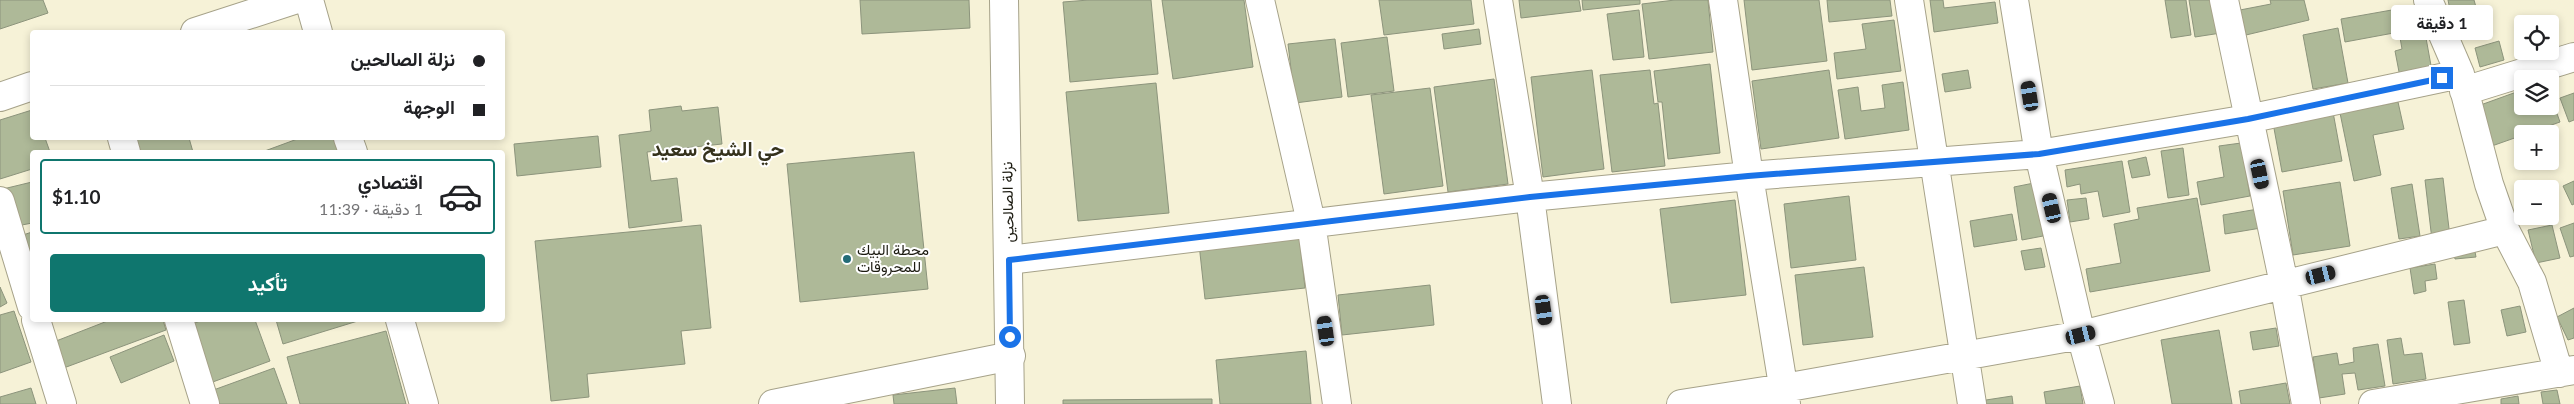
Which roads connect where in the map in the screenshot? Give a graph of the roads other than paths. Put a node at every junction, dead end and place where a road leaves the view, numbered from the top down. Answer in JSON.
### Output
{"nodes":[{"id":1,"x":294,"y":0,"type":"edge"},
{"id":2,"x":309,"y":0,"type":"edge"},
{"id":3,"x":1004,"y":0,"type":"edge"},
{"id":4,"x":1260,"y":0,"type":"edge"},
{"id":5,"x":1498,"y":0,"type":"edge"},
{"id":6,"x":1724,"y":0,"type":"edge"},
{"id":7,"x":1910,"y":0,"type":"edge"},
{"id":8,"x":2014,"y":0,"type":"edge"},
{"id":9,"x":2224,"y":0,"type":"edge"},
{"id":10,"x":2428,"y":0,"type":"edge"},
{"id":11,"x":201,"y":30,"type":"edge"},
{"id":12,"x":317,"y":30,"type":"edge"},
{"id":13,"x":2574,"y":57,"type":"edge"},
{"id":14,"x":2462,"y":83,"type":"junction"},
{"id":15,"x":30,"y":87,"type":"edge"},
{"id":16,"x":0,"y":97,"type":"edge"},
{"id":17,"x":2248,"y":119,"type":"junction"},
{"id":18,"x":2039,"y":154,"type":"junction"},
{"id":19,"x":1934,"y":162,"type":"junction"},
{"id":20,"x":1748,"y":176,"type":"junction"},
{"id":21,"x":1530,"y":197,"type":"junction"},
{"id":22,"x":0,"y":201,"type":"edge"},
{"id":23,"x":1311,"y":222,"type":"junction"},
{"id":24,"x":2504,"y":230,"type":"junction"},
{"id":25,"x":1009,"y":260,"type":"junction"},
{"id":26,"x":2284,"y":284,"type":"junction"},
{"id":27,"x":30,"y":300,"type":"edge"},
{"id":28,"x":37,"y":322,"type":"edge"},
{"id":29,"x":180,"y":322,"type":"edge"},
{"id":30,"x":401,"y":322,"type":"edge"},
{"id":31,"x":2081,"y":335,"type":"junction"},
{"id":32,"x":1010,"y":356,"type":"junction"},
{"id":33,"x":1964,"y":356,"type":"junction"},
{"id":34,"x":2567,"y":371,"type":"edge"},
{"id":35,"x":1785,"y":396,"type":"edge"},
{"id":36,"x":62,"y":404,"type":"edge"},
{"id":37,"x":205,"y":404,"type":"edge"},
{"id":38,"x":424,"y":404,"type":"edge"},
{"id":39,"x":773,"y":404,"type":"edge"},
{"id":40,"x":1010,"y":404,"type":"edge"},
{"id":41,"x":1337,"y":404,"type":"edge"},
{"id":42,"x":1557,"y":404,"type":"edge"},
{"id":43,"x":1680,"y":404,"type":"edge"},
{"id":44,"x":1972,"y":404,"type":"edge"},
{"id":45,"x":2100,"y":404,"type":"edge"},
{"id":46,"x":2306,"y":404,"type":"edge"},
{"id":47,"x":2373,"y":404,"type":"edge"}],
"edges":[{"from":1,"to":11,"type":"street"},
{"from":2,"to":12,"type":"street"},
{"from":3,"to":25,"type":"street","name":"نزلة الصالحين"},
{"from":4,"to":23,"type":"street"},
{"from":5,"to":21,"type":"street"},
{"from":6,"to":20,"type":"street"},
{"from":7,"to":19,"type":"street"},
{"from":8,"to":18,"type":"street"},
{"from":9,"to":17,"type":"street"},
{"from":10,"to":14,"type":"street"},
{"from":13,"to":14,"type":"street"},
{"from":14,"to":17,"type":"street"},
{"from":14,"to":24,"type":"street"},
{"from":15,"to":16,"type":"street"},
{"from":17,"to":18,"type":"street"},
{"from":17,"to":26,"type":"street"},
{"from":18,"to":19,"type":"street"},
{"from":18,"to":31,"type":"street"},
{"from":19,"to":20,"type":"street"},
{"from":19,"to":33,"type":"street"},
{"from":20,"to":21,"type":"street"},
{"from":20,"to":35,"type":"street"},
{"from":21,"to":23,"type":"street"},
{"from":21,"to":42,"type":"street"},
{"from":22,"to":27,"type":"street"},
{"from":23,"to":25,"type":"street"},
{"from":23,"to":41,"type":"street"},
{"from":24,"to":26,"type":"street"},
{"from":24,"to":34,"type":"street"},
{"from":25,"to":32,"type":"street","name":"نزلة الصالحين"},
{"from":26,"to":31,"type":"street"},
{"from":26,"to":46,"type":"street"},
{"from":28,"to":36,"type":"street"},
{"from":29,"to":37,"type":"street"},
{"from":30,"to":38,"type":"street"},
{"from":31,"to":33,"type":"street"},
{"from":31,"to":45,"type":"street"},
{"from":32,"to":39,"type":"street"},
{"from":32,"to":40,"type":"street","name":"نزلة الصالحين"},
{"from":33,"to":35,"type":"street"},
{"from":33,"to":44,"type":"street"},
{"from":34,"to":47,"type":"street"},
{"from":35,"to":43,"type":"street"}]}
